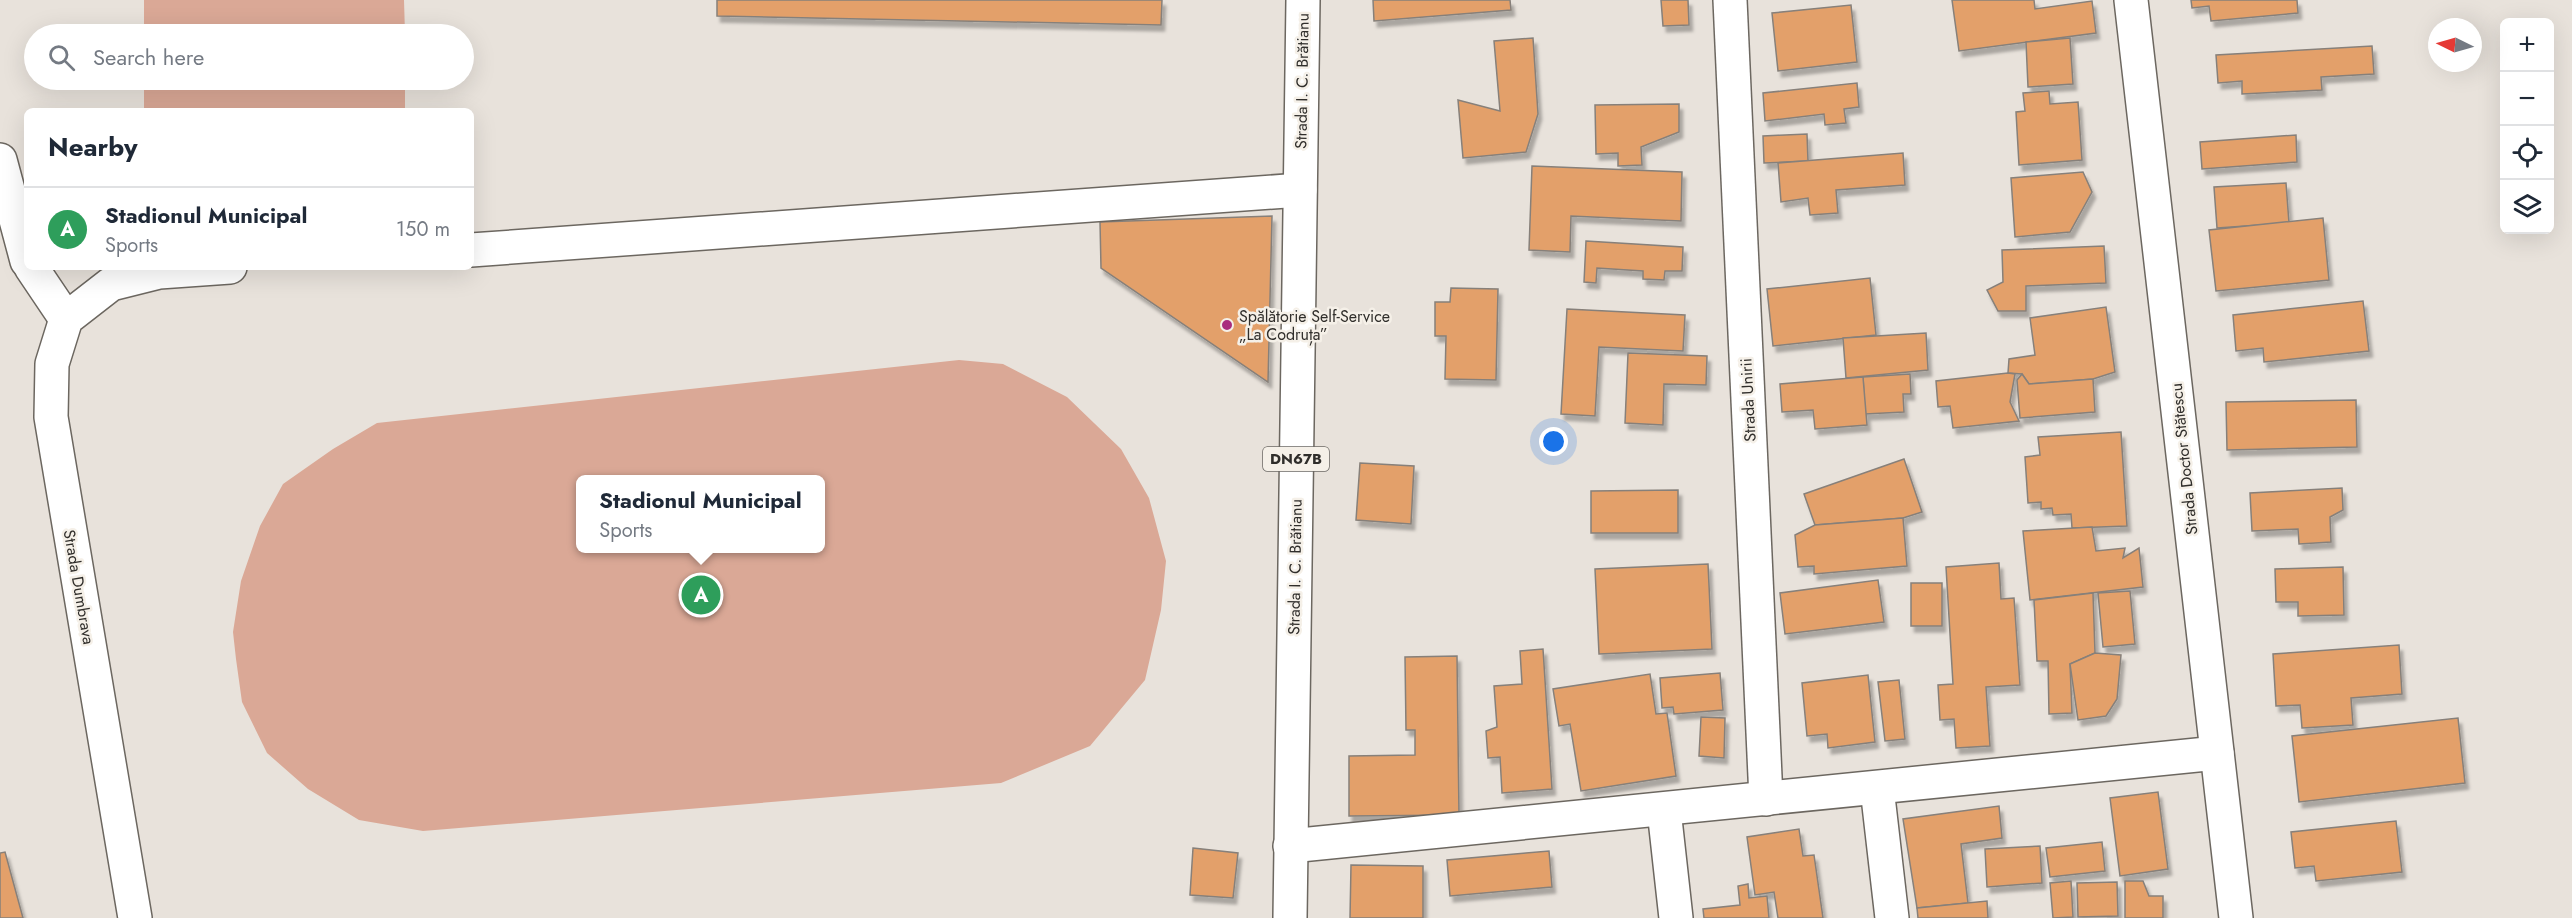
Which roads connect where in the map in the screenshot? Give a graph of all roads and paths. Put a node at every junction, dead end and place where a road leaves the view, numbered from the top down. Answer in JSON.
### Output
{"nodes":[{"id":1,"x":1303,"y":0,"type":"edge"},
{"id":2,"x":1730,"y":0,"type":"edge"},
{"id":3,"x":2131,"y":0,"type":"edge"},
{"id":4,"x":0,"y":160,"type":"edge"},
{"id":5,"x":1300,"y":190,"type":"junction"},
{"id":6,"x":24,"y":250,"type":"edge"},
{"id":7,"x":474,"y":250,"type":"edge"},
{"id":8,"x":33,"y":270,"type":"edge"},
{"id":9,"x":187,"y":270,"type":"edge"},
{"id":10,"x":66,"y":319,"type":"junction"},
{"id":11,"x":2217,"y":753,"type":"junction"},
{"id":12,"x":1877,"y":788,"type":"junction"},
{"id":13,"x":1766,"y":799,"type":"junction"},
{"id":14,"x":1664,"y":810,"type":"junction"},
{"id":15,"x":1290,"y":846,"type":"junction"},
{"id":16,"x":135,"y":918,"type":"edge"},
{"id":17,"x":1290,"y":918,"type":"edge"},
{"id":18,"x":1676,"y":918,"type":"edge"},
{"id":19,"x":1892,"y":918,"type":"edge"},
{"id":20,"x":2236,"y":918,"type":"edge"}],
"edges":[{"from":1,"to":5,"type":"street","name":"Strada I. C. Brătianu","number":"DN67B"},
{"from":2,"to":13,"type":"street","name":"Strada Unirii"},
{"from":3,"to":11,"type":"street","name":"Strada Doctor Stătescu"},
{"from":4,"to":6,"type":"street"},
{"from":5,"to":7,"type":"street"},
{"from":5,"to":15,"type":"street","name":"Strada I. C. Brătianu","number":"DN67B"},
{"from":8,"to":10,"type":"street"},
{"from":9,"to":10,"type":"street"},
{"from":10,"to":16,"type":"street","name":"Strada Dumbrava"},
{"from":11,"to":12,"type":"street"},
{"from":11,"to":20,"type":"street","name":"Strada Doctor Stătescu"},
{"from":12,"to":13,"type":"street"},
{"from":12,"to":19,"type":"street"},
{"from":13,"to":14,"type":"street"},
{"from":14,"to":15,"type":"street"},
{"from":14,"to":18,"type":"street"},
{"from":15,"to":17,"type":"street","name":"Strada I. C. Brătianu","number":"DN67B"}]}
